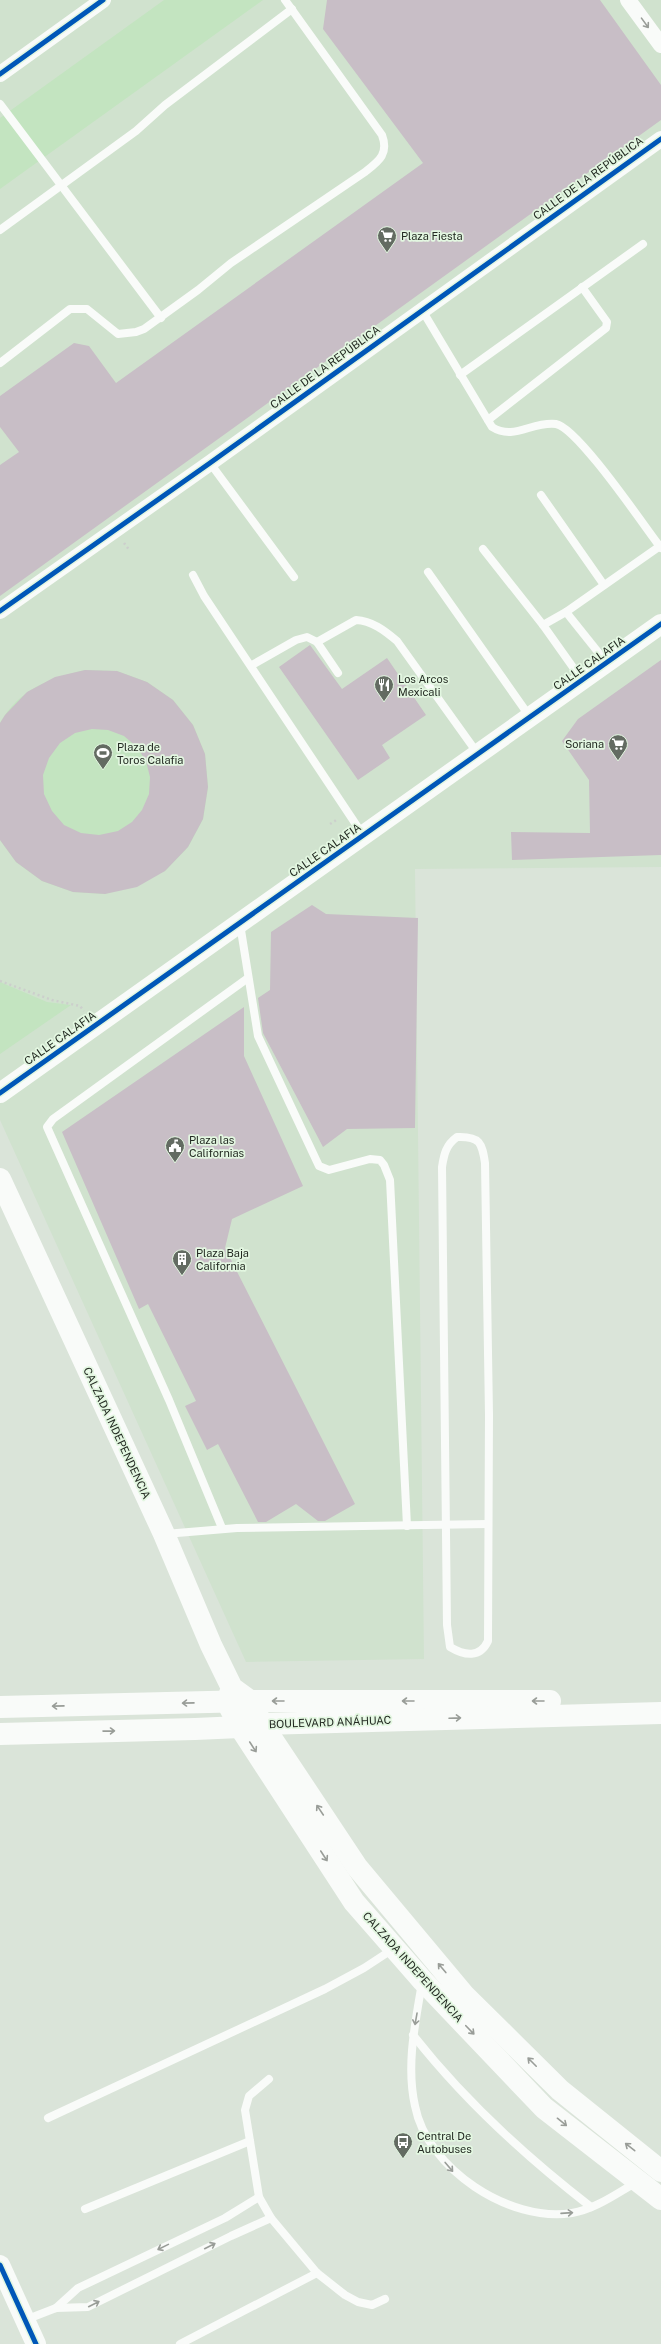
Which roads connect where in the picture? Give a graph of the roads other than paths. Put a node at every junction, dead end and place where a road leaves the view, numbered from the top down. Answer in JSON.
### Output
{"nodes":[{"id":1,"x":103,"y":0,"type":"edge"},
{"id":2,"x":285,"y":0,"type":"edge"},
{"id":3,"x":628,"y":0,"type":"edge"},
{"id":4,"x":292,"y":9,"type":"junction"},
{"id":5,"x":661,"y":45,"type":"edge"},
{"id":6,"x":0,"y":74,"type":"edge"},
{"id":7,"x":0,"y":104,"type":"edge"},
{"id":8,"x":661,"y":139,"type":"edge"},
{"id":9,"x":61,"y":185,"type":"junction"},
{"id":10,"x":0,"y":230,"type":"edge"},
{"id":11,"x":643,"y":244,"type":"dead end"},
{"id":12,"x":582,"y":287,"type":"junction"},
{"id":13,"x":422,"y":310,"type":"junction"},
{"id":14,"x":161,"y":318,"type":"junction"},
{"id":15,"x":0,"y":363,"type":"edge"},
{"id":16,"x":460,"y":375,"type":"junction"},
{"id":17,"x":488,"y":420,"type":"junction"},
{"id":18,"x":210,"y":463,"type":"junction"},
{"id":19,"x":541,"y":495,"type":"dead end"},
{"id":20,"x":660,"y":547,"type":"edge"},
{"id":21,"x":483,"y":549,"type":"dead end"},
{"id":22,"x":428,"y":572,"type":"dead end"},
{"id":23,"x":193,"y":574,"type":"dead end"},
{"id":24,"x":294,"y":577,"type":"dead end"},
{"id":25,"x":604,"y":585,"type":"junction"},
{"id":26,"x":0,"y":611,"type":"edge"},
{"id":27,"x":566,"y":612,"type":"junction"},
{"id":28,"x":661,"y":624,"type":"edge"},
{"id":29,"x":543,"y":626,"type":"junction"},
{"id":30,"x":317,"y":642,"type":"junction"},
{"id":31,"x":606,"y":663,"type":"junction"},
{"id":32,"x":252,"y":665,"type":"junction"},
{"id":33,"x":338,"y":673,"type":"dead end"},
{"id":34,"x":582,"y":680,"type":"junction"},
{"id":35,"x":530,"y":717,"type":"junction"},
{"id":36,"x":478,"y":754,"type":"junction"},
{"id":37,"x":363,"y":835,"type":"junction"},
{"id":38,"x":240,"y":923,"type":"junction"},
{"id":39,"x":248,"y":978,"type":"junction"},
{"id":40,"x":0,"y":1093,"type":"edge"},
{"id":41,"x":0,"y":1179,"type":"edge"},
{"id":42,"x":488,"y":1524,"type":"junction"},
{"id":43,"x":446,"y":1525,"type":"junction"},
{"id":44,"x":407,"y":1526,"type":"junction"},
{"id":45,"x":222,"y":1528,"type":"junction"},
{"id":46,"x":164,"y":1534,"type":"junction"},
{"id":47,"x":230,"y":1695,"type":"junction"},
{"id":48,"x":661,"y":1700,"type":"edge"},
{"id":49,"x":250,"y":1701,"type":"junction"},
{"id":50,"x":0,"y":1707,"type":"edge"},
{"id":51,"x":661,"y":1713,"type":"edge"},
{"id":52,"x":262,"y":1724,"type":"junction"},
{"id":53,"x":240,"y":1727,"type":"junction"},
{"id":54,"x":0,"y":1734,"type":"edge"},
{"id":55,"x":394,"y":1948,"type":"junction"},
{"id":56,"x":423,"y":1981,"type":"junction"},
{"id":57,"x":414,"y":2034,"type":"junction"},
{"id":58,"x":269,"y":2079,"type":"dead end"},
{"id":59,"x":48,"y":2118,"type":"dead end"},
{"id":60,"x":250,"y":2141,"type":"junction"},
{"id":61,"x":661,"y":2171,"type":"edge"},
{"id":62,"x":638,"y":2181,"type":"junction"},
{"id":63,"x":259,"y":2197,"type":"junction"},
{"id":64,"x":661,"y":2199,"type":"edge"},
{"id":65,"x":591,"y":2207,"type":"junction"},
{"id":66,"x":85,"y":2209,"type":"dead end"},
{"id":67,"x":271,"y":2218,"type":"junction"},
{"id":68,"x":0,"y":2265,"type":"edge"},
{"id":69,"x":317,"y":2273,"type":"junction"},
{"id":70,"x":385,"y":2299,"type":"dead end"},
{"id":71,"x":56,"y":2308,"type":"junction"},
{"id":72,"x":25,"y":2320,"type":"junction"},
{"id":73,"x":36,"y":2344,"type":"edge"},
{"id":74,"x":180,"y":2344,"type":"edge"}],
"edges":[{"from":1,"to":6,"type":"street"},
{"from":2,"to":4,"type":"lane"},
{"from":3,"to":5,"type":"street","one_way":true},
{"from":4,"to":9,"type":"lane"},
{"from":4,"to":14,"type":"lane"},
{"from":7,"to":9,"type":"lane"},
{"from":8,"to":13,"type":"street","name":"CALLE DE LA REPÚBLICA"},
{"from":9,"to":10,"type":"lane"},
{"from":9,"to":14,"type":"lane"},
{"from":11,"to":12,"type":"lane"},
{"from":12,"to":16,"type":"lane"},
{"from":12,"to":17,"type":"lane"},
{"from":13,"to":16,"type":"lane"},
{"from":13,"to":18,"type":"street","name":"CALLE DE LA REPÚBLICA"},
{"from":14,"to":15,"type":"lane"},
{"from":16,"to":17,"type":"lane"},
{"from":17,"to":20,"type":"lane"},
{"from":18,"to":24,"type":"lane"},
{"from":18,"to":26,"type":"street","name":"CALLE DE LA REPÚBLICA"},
{"from":19,"to":25,"type":"lane"},
{"from":20,"to":25,"type":"lane"},
{"from":21,"to":29,"type":"lane"},
{"from":22,"to":35,"type":"lane"},
{"from":23,"to":32,"type":"lane"},
{"from":25,"to":27,"type":"lane"},
{"from":27,"to":29,"type":"lane"},
{"from":27,"to":31,"type":"lane"},
{"from":28,"to":31,"type":"street","name":"CALLE CALAFIA"},
{"from":29,"to":34,"type":"lane"},
{"from":30,"to":32,"type":"lane"},
{"from":30,"to":33,"type":"lane"},
{"from":30,"to":36,"type":"lane"},
{"from":31,"to":34,"type":"street","name":"CALLE CALAFIA"},
{"from":32,"to":37,"type":"lane"},
{"from":34,"to":35,"type":"street","name":"CALLE CALAFIA"},
{"from":35,"to":36,"type":"street","name":"CALLE CALAFIA"},
{"from":36,"to":37,"type":"street","name":"CALLE CALAFIA"},
{"from":37,"to":38,"type":"street","name":"CALLE CALAFIA"},
{"from":38,"to":39,"type":"lane"},
{"from":38,"to":40,"type":"street","name":"CALLE CALAFIA"},
{"from":39,"to":44,"type":"lane"},
{"from":39,"to":45,"type":"lane"},
{"from":41,"to":46,"type":"main road","name":"CALZADA INDEPENDENCIA"},
{"from":42,"to":43,"type":"lane"},
{"from":42,"to":43,"type":"lane"},
{"from":42,"to":43,"type":"lane"},
{"from":43,"to":44,"type":"lane"},
{"from":44,"to":45,"type":"lane"},
{"from":45,"to":46,"type":"lane"},
{"from":46,"to":47,"type":"main road","name":"CALZADA INDEPENDENCIA"},
{"from":47,"to":49,"type":"main road","name":"CALZADA INDEPENDENCIA"},
{"from":47,"to":50,"type":"main road","one_way":true},
{"from":47,"to":53,"type":"main road","name":"CALZADA INDEPENDENCIA"},
{"from":48,"to":49,"type":"main road","name":"BOULEVARD ANÁHUAC","one_way":true},
{"from":49,"to":52,"type":"main road","name":"CALZADA INDEPENDENCIA"},
{"from":52,"to":51,"type":"main road","name":"BOULEVARD ANÁHUAC","one_way":true},
{"from":52,"to":53,"type":"main road","name":"BOULEVARD ANÁHUAC"},
{"from":61,"to":52,"type":"main road","name":"CALZADA INDEPENDENCIA","one_way":true},
{"from":54,"to":53,"type":"main road","name":"BOULEVARD ANÁHUAC","one_way":true},
{"from":53,"to":55,"type":"main road","name":"CALZADA INDEPENDENCIA","one_way":true},
{"from":55,"to":56,"type":"main road","name":"CALZADA INDEPENDENCIA"},
{"from":55,"to":59,"type":"lane"},
{"from":56,"to":57,"type":"lane","one_way":true},
{"from":56,"to":62,"type":"main road","name":"CALZADA INDEPENDENCIA","one_way":true},
{"from":57,"to":65,"type":"lane"},
{"from":57,"to":65,"type":"lane","one_way":true},
{"from":58,"to":60,"type":"lane"},
{"from":60,"to":63,"type":"lane"},
{"from":60,"to":66,"type":"lane"},
{"from":62,"to":64,"type":"main road","name":"CALZADA INDEPENDENCIA"},
{"from":62,"to":65,"type":"lane"},
{"from":63,"to":67,"type":"lane"},
{"from":63,"to":71,"type":"lane","one_way":true},
{"from":67,"to":69,"type":"lane"},
{"from":71,"to":67,"type":"lane","one_way":true},
{"from":68,"to":72,"type":"street"},
{"from":69,"to":70,"type":"lane"},
{"from":69,"to":74,"type":"lane"},
{"from":71,"to":72,"type":"lane"},
{"from":72,"to":73,"type":"street"}]}
